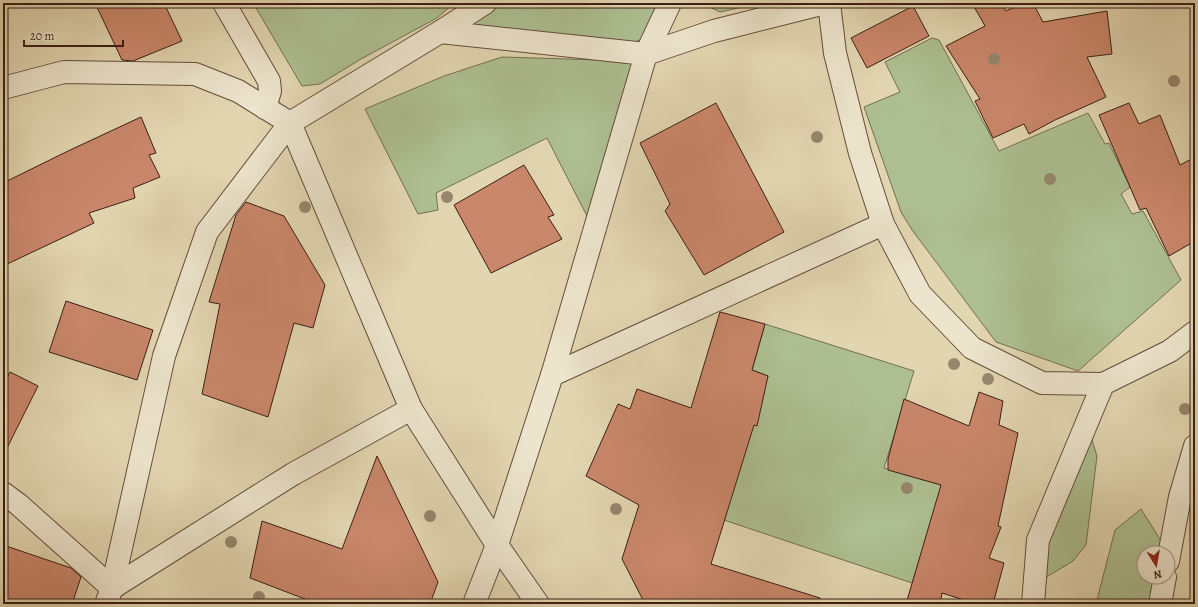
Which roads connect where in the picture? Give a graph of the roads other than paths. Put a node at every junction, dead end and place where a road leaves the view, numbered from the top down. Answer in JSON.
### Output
{"nodes":[{"id":1,"x":224,"y":3,"type":"edge"},
{"id":2,"x":485,"y":3,"type":"edge"},
{"id":3,"x":670,"y":3,"type":"edge"},
{"id":4,"x":825,"y":3,"type":"edge"},
{"id":5,"x":829,"y":3,"type":"edge"},
{"id":6,"x":440,"y":32,"type":"junction"},
{"id":7,"x":646,"y":54,"type":"junction"},
{"id":8,"x":3,"y":88,"type":"edge"},
{"id":9,"x":266,"y":108,"type":"junction"},
{"id":10,"x":290,"y":124,"type":"junction"},
{"id":11,"x":883,"y":224,"type":"junction"},
{"id":12,"x":1195,"y":332,"type":"edge"},
{"id":13,"x":552,"y":376,"type":"junction"},
{"id":14,"x":1103,"y":384,"type":"junction"},
{"id":15,"x":411,"y":409,"type":"junction"},
{"id":16,"x":1195,"y":446,"type":"edge"},
{"id":17,"x":3,"y":493,"type":"edge"},
{"id":18,"x":497,"y":545,"type":"junction"},
{"id":19,"x":1171,"y":545,"type":"edge"},
{"id":20,"x":1164,"y":585,"type":"edge"},
{"id":21,"x":109,"y":596,"type":"edge"},
{"id":22,"x":474,"y":604,"type":"edge"},
{"id":23,"x":538,"y":604,"type":"edge"},
{"id":24,"x":1033,"y":604,"type":"edge"},
{"id":25,"x":1160,"y":604,"type":"edge"}],
"edges":[{"from":1,"to":9,"type":"street"},
{"from":2,"to":6,"type":"street"},
{"from":3,"to":7,"type":"street"},
{"from":4,"to":7,"type":"street"},
{"from":5,"to":11,"type":"street"},
{"from":6,"to":7,"type":"street"},
{"from":6,"to":10,"type":"street"},
{"from":7,"to":13,"type":"street"},
{"from":8,"to":9,"type":"street"},
{"from":9,"to":10,"type":"street"},
{"from":10,"to":15,"type":"street"},
{"from":10,"to":21,"type":"street"},
{"from":11,"to":13,"type":"street"},
{"from":11,"to":14,"type":"street"},
{"from":12,"to":14,"type":"street"},
{"from":13,"to":18,"type":"street"},
{"from":14,"to":24,"type":"street"},
{"from":15,"to":18,"type":"street"},
{"from":15,"to":21,"type":"street"},
{"from":16,"to":19,"type":"street"},
{"from":17,"to":21,"type":"street"},
{"from":18,"to":22,"type":"street"},
{"from":18,"to":23,"type":"street"},
{"from":20,"to":25,"type":"street"}]}
